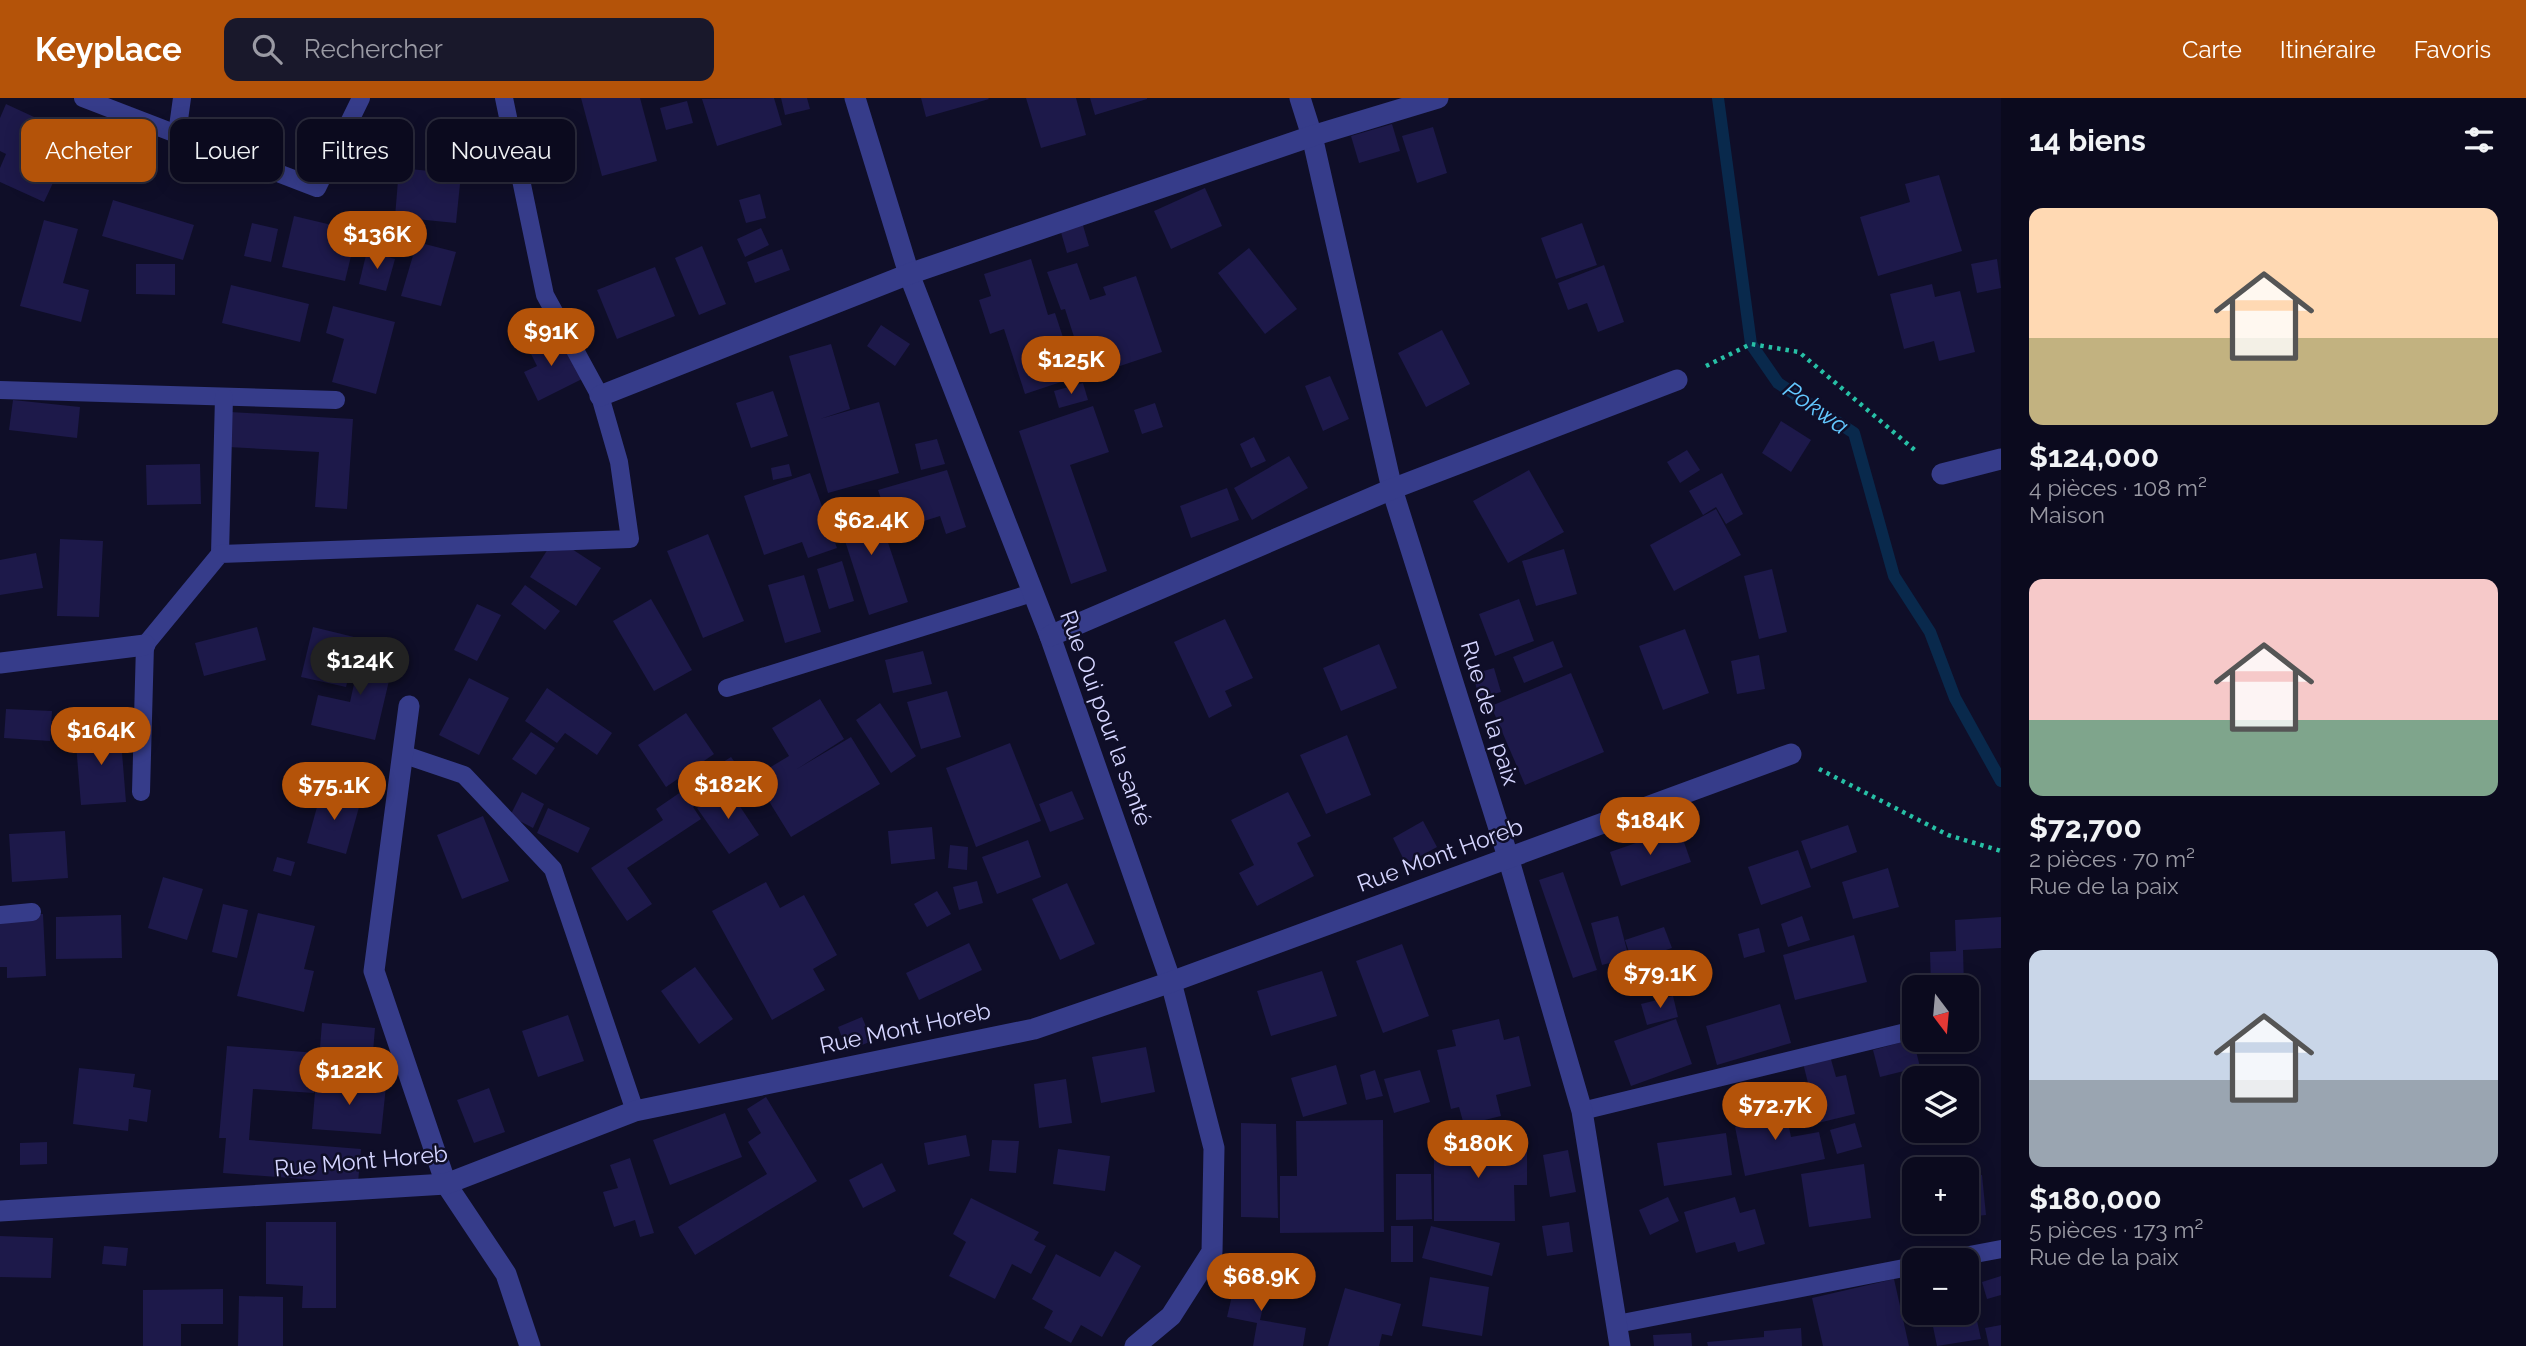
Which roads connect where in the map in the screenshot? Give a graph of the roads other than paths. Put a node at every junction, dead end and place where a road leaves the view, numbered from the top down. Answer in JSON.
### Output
{"nodes":[{"id":1,"x":83,"y":98,"type":"edge"},
{"id":2,"x":182,"y":98,"type":"edge"},
{"id":3,"x":361,"y":98,"type":"edge"},
{"id":4,"x":504,"y":98,"type":"edge"},
{"id":5,"x":855,"y":98,"type":"edge"},
{"id":6,"x":1300,"y":98,"type":"edge"},
{"id":7,"x":1438,"y":98,"type":"edge"},
{"id":8,"x":179,"y":119,"type":"edge"},
{"id":9,"x":170,"y":131,"type":"edge"},
{"id":10,"x":1312,"y":136,"type":"junction"},
{"id":11,"x":283,"y":175,"type":"edge"},
{"id":12,"x":909,"y":274,"type":"junction"},
{"id":13,"x":1677,"y":380,"type":"road end"},
{"id":14,"x":0,"y":390,"type":"edge"},
{"id":15,"x":600,"y":396,"type":"junction"},
{"id":16,"x":224,"y":397,"type":"junction"},
{"id":17,"x":337,"y":400,"type":"dead end"},
{"id":18,"x":2001,"y":459,"type":"edge"},
{"id":19,"x":1942,"y":474,"type":"road end"},
{"id":20,"x":1392,"y":489,"type":"junction"},
{"id":21,"x":220,"y":554,"type":"junction"},
{"id":22,"x":1032,"y":593,"type":"junction"},
{"id":23,"x":1050,"y":636,"type":"junction"},
{"id":24,"x":145,"y":645,"type":"junction"},
{"id":25,"x":0,"y":663,"type":"edge"},
{"id":26,"x":727,"y":688,"type":"dead end"},
{"id":27,"x":409,"y":706,"type":"dead end"},
{"id":28,"x":402,"y":754,"type":"junction"},
{"id":29,"x":1791,"y":754,"type":"road end"},
{"id":30,"x":141,"y":792,"type":"dead end"},
{"id":31,"x":1508,"y":858,"type":"junction"},
{"id":32,"x":32,"y":912,"type":"dead end"},
{"id":33,"x":0,"y":915,"type":"edge"},
{"id":34,"x":1171,"y":982,"type":"junction"},
{"id":35,"x":1902,"y":1033,"type":"edge"},
{"id":36,"x":635,"y":1111,"type":"junction"},
{"id":37,"x":1582,"y":1111,"type":"junction"},
{"id":38,"x":446,"y":1185,"type":"junction"},
{"id":39,"x":0,"y":1212,"type":"edge"},
{"id":40,"x":2001,"y":1249,"type":"edge"},
{"id":41,"x":1979,"y":1253,"type":"edge"},
{"id":42,"x":1902,"y":1268,"type":"edge"},
{"id":43,"x":1617,"y":1324,"type":"junction"},
{"id":44,"x":530,"y":1346,"type":"edge"},
{"id":45,"x":1135,"y":1346,"type":"edge"},
{"id":46,"x":1620,"y":1346,"type":"edge"}],
"edges":[{"from":1,"to":9,"type":"lane"},
{"from":2,"to":8,"type":"lane"},
{"from":3,"to":11,"type":"lane"},
{"from":4,"to":15,"type":"lane"},
{"from":5,"to":12,"type":"street","name":"Rue Oui pour la santé"},
{"from":6,"to":10,"type":"street","name":"Rue de la paix"},
{"from":7,"to":10,"type":"street"},
{"from":10,"to":12,"type":"street"},
{"from":10,"to":20,"type":"street","name":"Rue de la paix"},
{"from":12,"to":15,"type":"street"},
{"from":12,"to":22,"type":"street","name":"Rue Oui pour la santé"},
{"from":13,"to":20,"type":"street"},
{"from":14,"to":16,"type":"lane"},
{"from":15,"to":21,"type":"lane"},
{"from":16,"to":17,"type":"lane"},
{"from":16,"to":21,"type":"lane"},
{"from":18,"to":19,"type":"street"},
{"from":20,"to":23,"type":"street"},
{"from":20,"to":31,"type":"street","name":"Rue de la paix"},
{"from":21,"to":24,"type":"lane"},
{"from":22,"to":23,"type":"street","name":"Rue Oui pour la santé"},
{"from":22,"to":26,"type":"lane"},
{"from":23,"to":34,"type":"street","name":"Rue Oui pour la santé"},
{"from":24,"to":25,"type":"street"},
{"from":24,"to":30,"type":"lane"},
{"from":27,"to":28,"type":"street"},
{"from":28,"to":36,"type":"lane"},
{"from":28,"to":38,"type":"street"},
{"from":29,"to":31,"type":"street","name":"Rue Mont Horeb"},
{"from":31,"to":34,"type":"street","name":"Rue Mont Horeb"},
{"from":31,"to":37,"type":"street","name":"Rue de la paix"},
{"from":32,"to":33,"type":"lane"},
{"from":34,"to":36,"type":"street","name":"Rue Mont Horeb"},
{"from":34,"to":45,"type":"street","name":"Rue Oui pour la santé"},
{"from":35,"to":37,"type":"lane"},
{"from":36,"to":38,"type":"street","name":"Rue Mont Horeb"},
{"from":37,"to":43,"type":"street","name":"Rue de la paix"},
{"from":38,"to":39,"type":"street","name":"Rue Mont Horeb"},
{"from":38,"to":44,"type":"street"},
{"from":40,"to":41,"type":"lane"},
{"from":42,"to":43,"type":"lane"},
{"from":43,"to":46,"type":"street","name":"Rue de la paix"}]}
